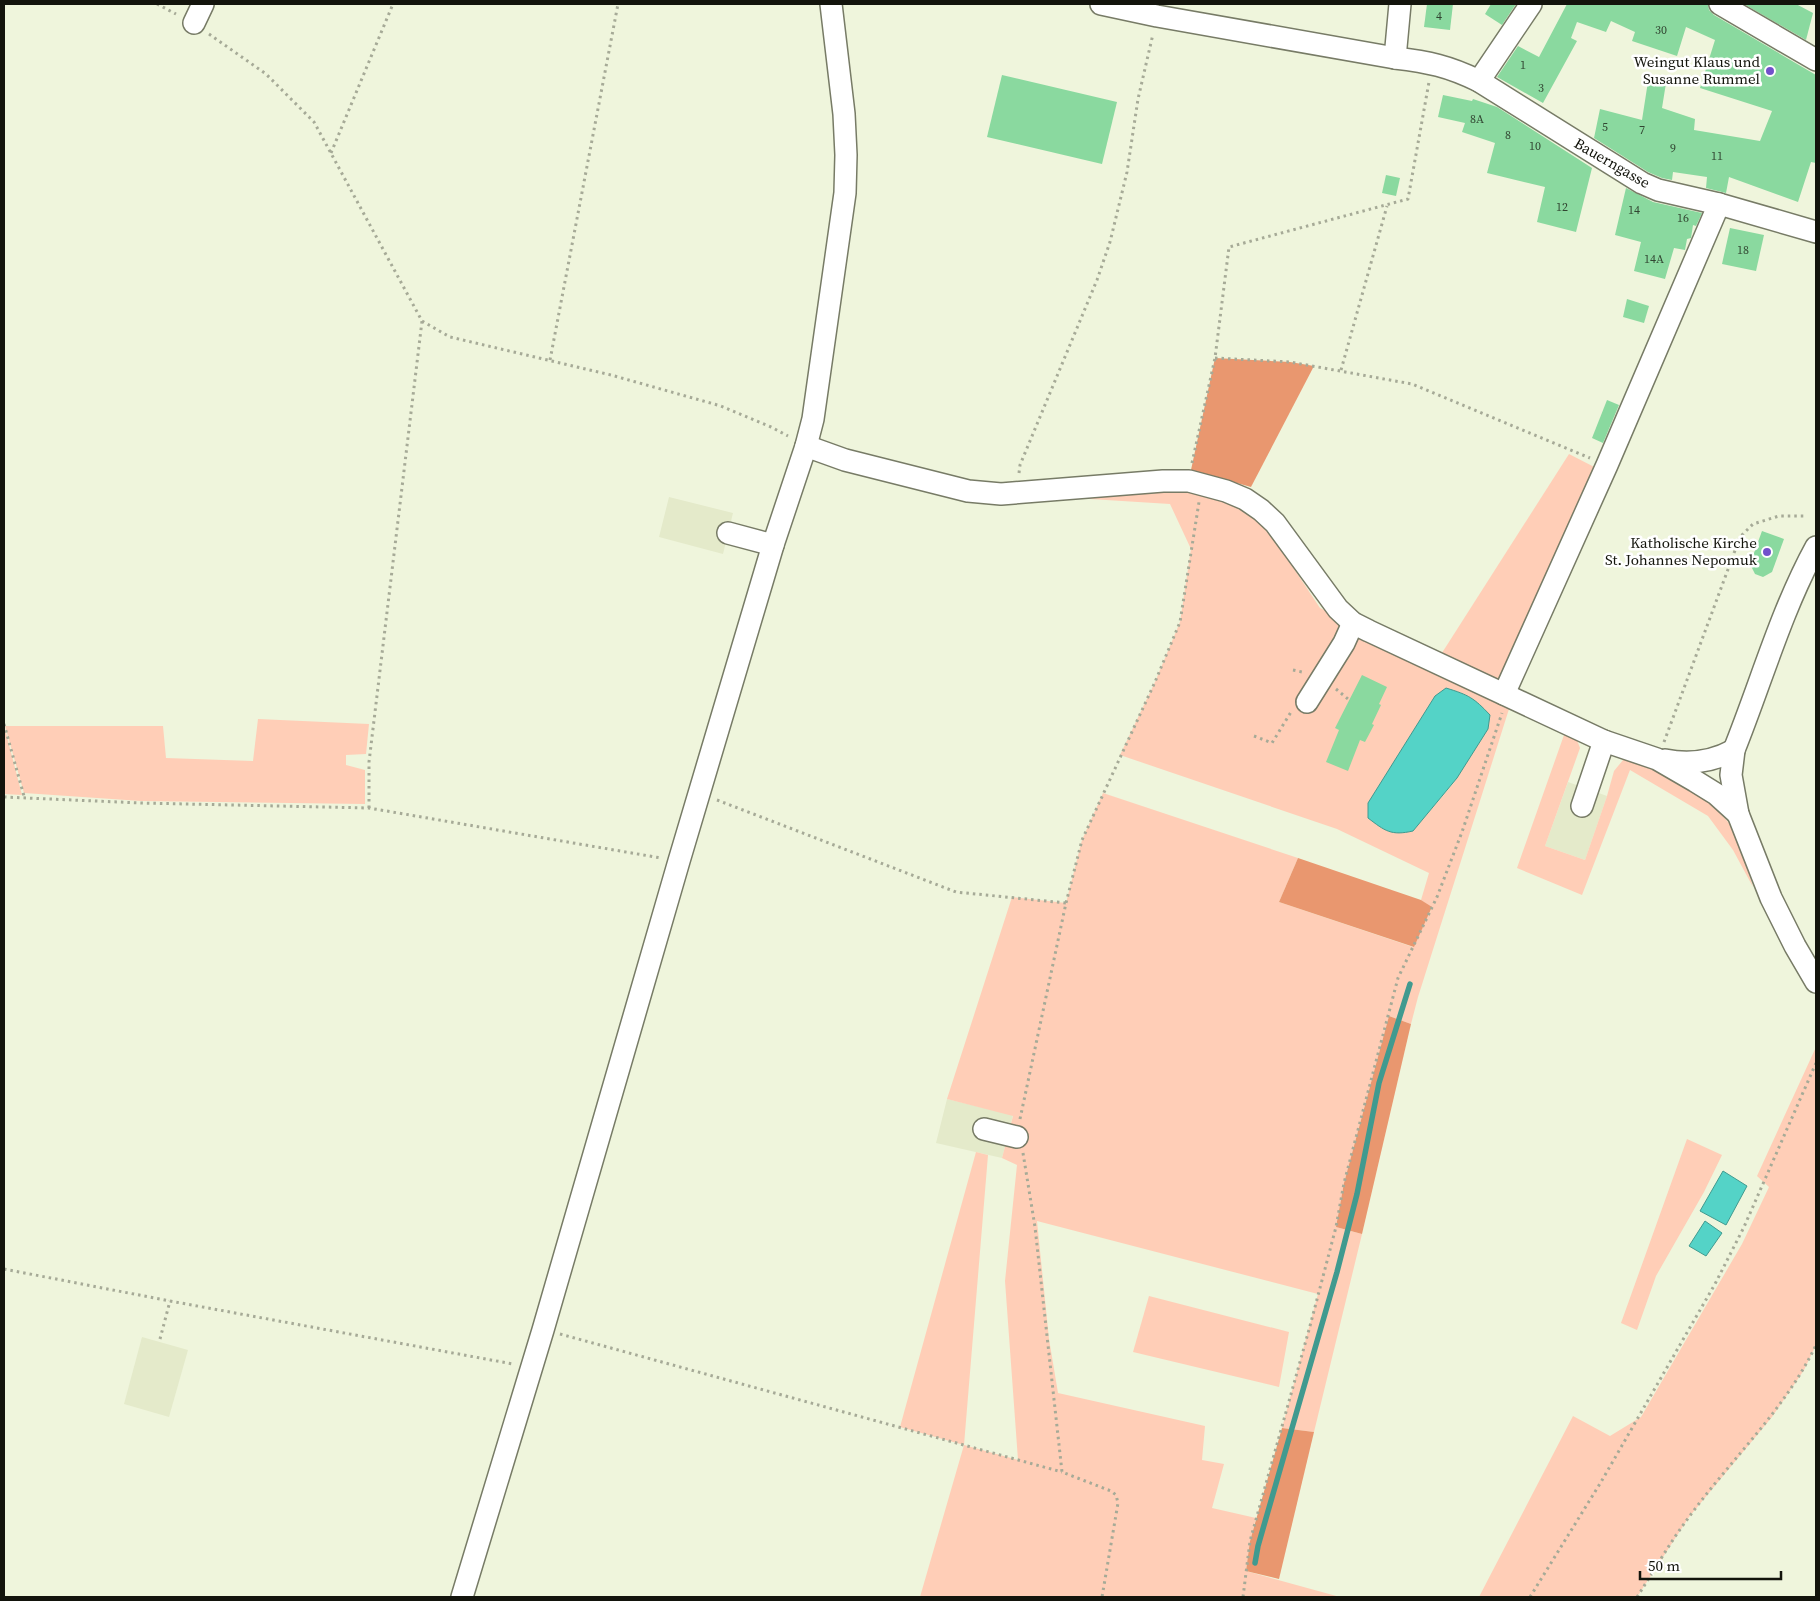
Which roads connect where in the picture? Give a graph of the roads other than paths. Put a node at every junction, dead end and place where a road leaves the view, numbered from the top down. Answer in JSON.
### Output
{"nodes":[{"id":1,"x":204,"y":4,"type":"edge"},
{"id":2,"x":831,"y":4,"type":"edge"},
{"id":3,"x":1101,"y":4,"type":"edge"},
{"id":4,"x":1400,"y":4,"type":"edge"},
{"id":5,"x":1531,"y":4,"type":"edge"},
{"id":6,"x":1720,"y":4,"type":"edge"},
{"id":7,"x":1158,"y":10,"type":"edge"},
{"id":8,"x":194,"y":23,"type":"road end"},
{"id":9,"x":1387,"y":56,"type":"junction"},
{"id":10,"x":1816,"y":60,"type":"edge"},
{"id":11,"x":1479,"y":81,"type":"junction"},
{"id":12,"x":1719,"y":204,"type":"junction"},
{"id":13,"x":1816,"y":232,"type":"edge"},
{"id":14,"x":806,"y":446,"type":"junction"},
{"id":15,"x":728,"y":533,"type":"dead end"},
{"id":16,"x":773,"y":545,"type":"junction"},
{"id":17,"x":1816,"y":547,"type":"edge"},
{"id":18,"x":1353,"y":622,"type":"junction"},
{"id":19,"x":1506,"y":695,"type":"junction"},
{"id":20,"x":1307,"y":702,"type":"road end"},
{"id":21,"x":1604,"y":740,"type":"junction"},
{"id":22,"x":1734,"y":750,"type":"junction"},
{"id":23,"x":1657,"y":759,"type":"junction"},
{"id":24,"x":1582,"y":806,"type":"dead end"},
{"id":25,"x":1738,"y":814,"type":"junction"},
{"id":26,"x":1816,"y":982,"type":"edge"},
{"id":27,"x":984,"y":1129,"type":"dead end"},
{"id":28,"x":1017,"y":1137,"type":"road end"},
{"id":29,"x":462,"y":1597,"type":"edge"}],
"edges":[{"from":1,"to":8,"type":"street"},
{"from":2,"to":14,"type":"street"},
{"from":3,"to":7,"type":"street","name":"Bauerngasse"},
{"from":4,"to":9,"type":"street"},
{"from":5,"to":11,"type":"street"},
{"from":6,"to":10,"type":"street"},
{"from":7,"to":9,"type":"street","name":"Bauerngasse"},
{"from":9,"to":11,"type":"street","name":"Bauerngasse"},
{"from":11,"to":12,"type":"street","name":"Bauerngasse"},
{"from":12,"to":13,"type":"street","name":"Bauerngasse"},
{"from":12,"to":19,"type":"street"},
{"from":14,"to":16,"type":"street"},
{"from":14,"to":18,"type":"street"},
{"from":15,"to":16,"type":"street"},
{"from":16,"to":29,"type":"street"},
{"from":17,"to":22,"type":"street"},
{"from":18,"to":19,"type":"street"},
{"from":18,"to":20,"type":"street"},
{"from":19,"to":21,"type":"street"},
{"from":21,"to":23,"type":"street"},
{"from":21,"to":24,"type":"street"},
{"from":22,"to":23,"type":"street"},
{"from":22,"to":25,"type":"street"},
{"from":23,"to":25,"type":"street"},
{"from":25,"to":26,"type":"street"},
{"from":27,"to":28,"type":"street"}]}
